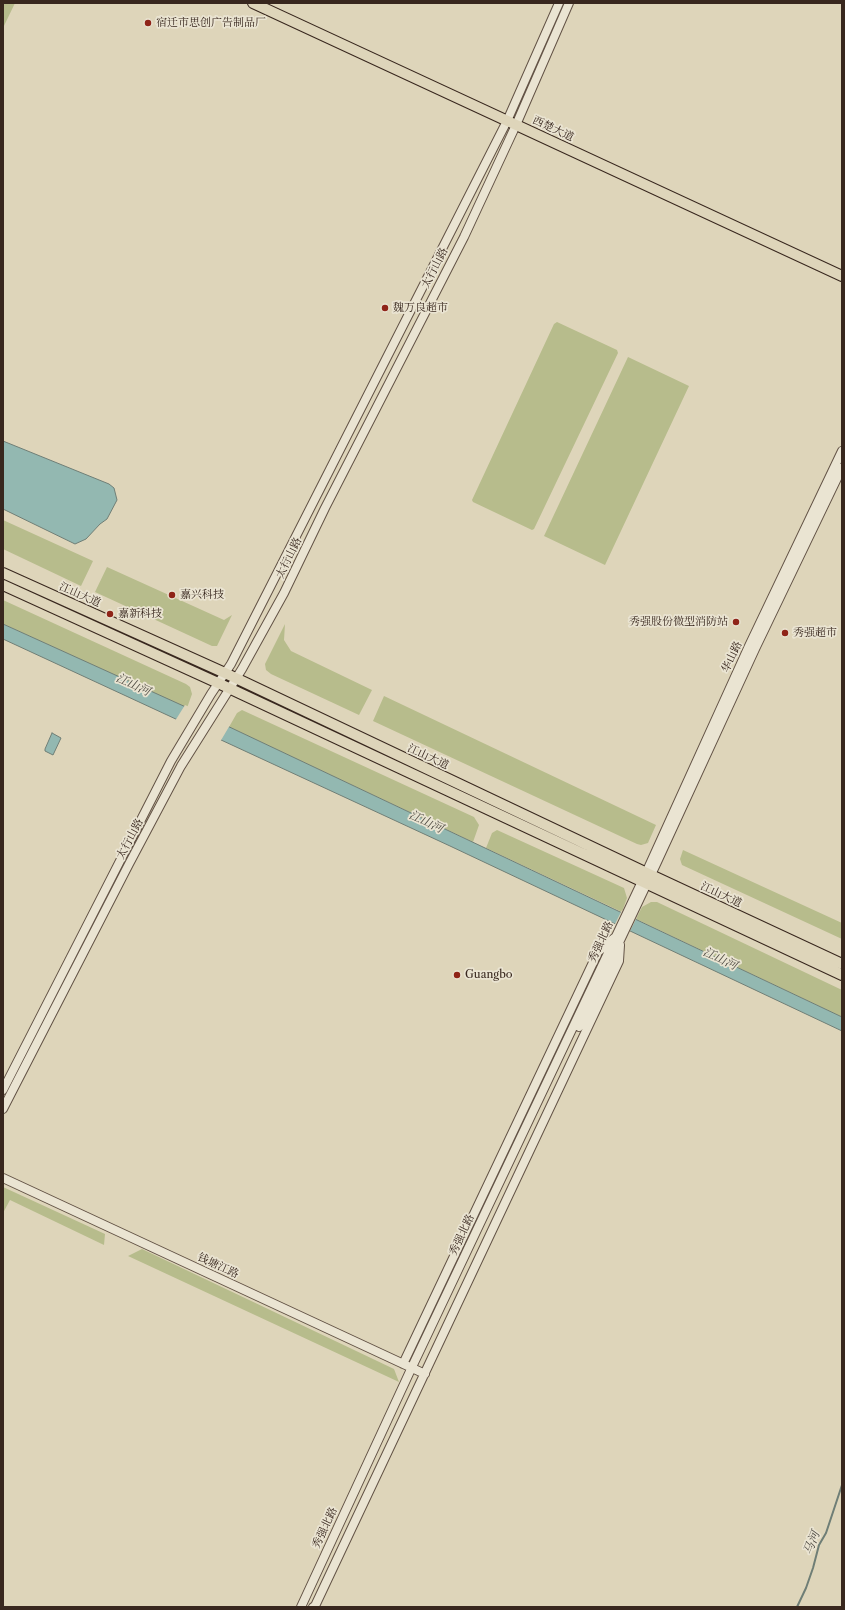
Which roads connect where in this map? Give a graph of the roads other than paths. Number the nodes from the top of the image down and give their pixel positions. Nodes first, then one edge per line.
1 (253, 3) edge
2 (559, 3) edge
3 (569, 3) edge
4 (512, 123) junction
5 (842, 276) edge
6 (842, 451) edge
7 (842, 468) edge
8 (3, 573) edge
9 (3, 584) edge
10 (224, 674) junction
11 (236, 679) junction
12 (218, 683) junction
13 (230, 688) junction
14 (646, 878) junction
15 (619, 936) junction
16 (842, 964) edge
17 (842, 975) edge
18 (3, 1090) edge
19 (3, 1109) edge
20 (3, 1178) edge
21 (404, 1364) junction
22 (414, 1369) junction
23 (425, 1374) junction
24 (301, 1607) edge
25 (306, 1607) edge
26 (313, 1607) edge

1 - 4 main road, 西楚大道
2 - 4 street, 太行山路
3 - 4 street, 太行山路
4 - 5 main road, 西楚大道
4 - 10 street, 太行山路
4 - 11 street, 太行山路
6 - 14 street, 华山路
7 - 14 street, 华山路
8 - 10 main road, 江山大道
9 - 12 main road, 江山大道
10 - 11 main road, 江山大道
10 - 12 street, 太行山路
11 - 13 street, 太行山路
11 - 14 main road, 江山大道
12 - 13 main road, 江山大道
12 - 18 street, 太行山路
13 - 14 main road, 江山大道
13 - 19 street, 太行山路
14 - 15 street, 秀强北路
14 - 16 main road, 江山大道
14 - 17 main road, 江山大道
15 - 21 street
15 - 22 street, 秀强北路
15 - 23 street
20 - 21 street, 钱塘江路
21 - 22 street, 钱塘江路
22 - 23 street, 钱塘江路
22 - 24 street, 秀强北路
22 - 25 street, 秀强北路
23 - 26 street

